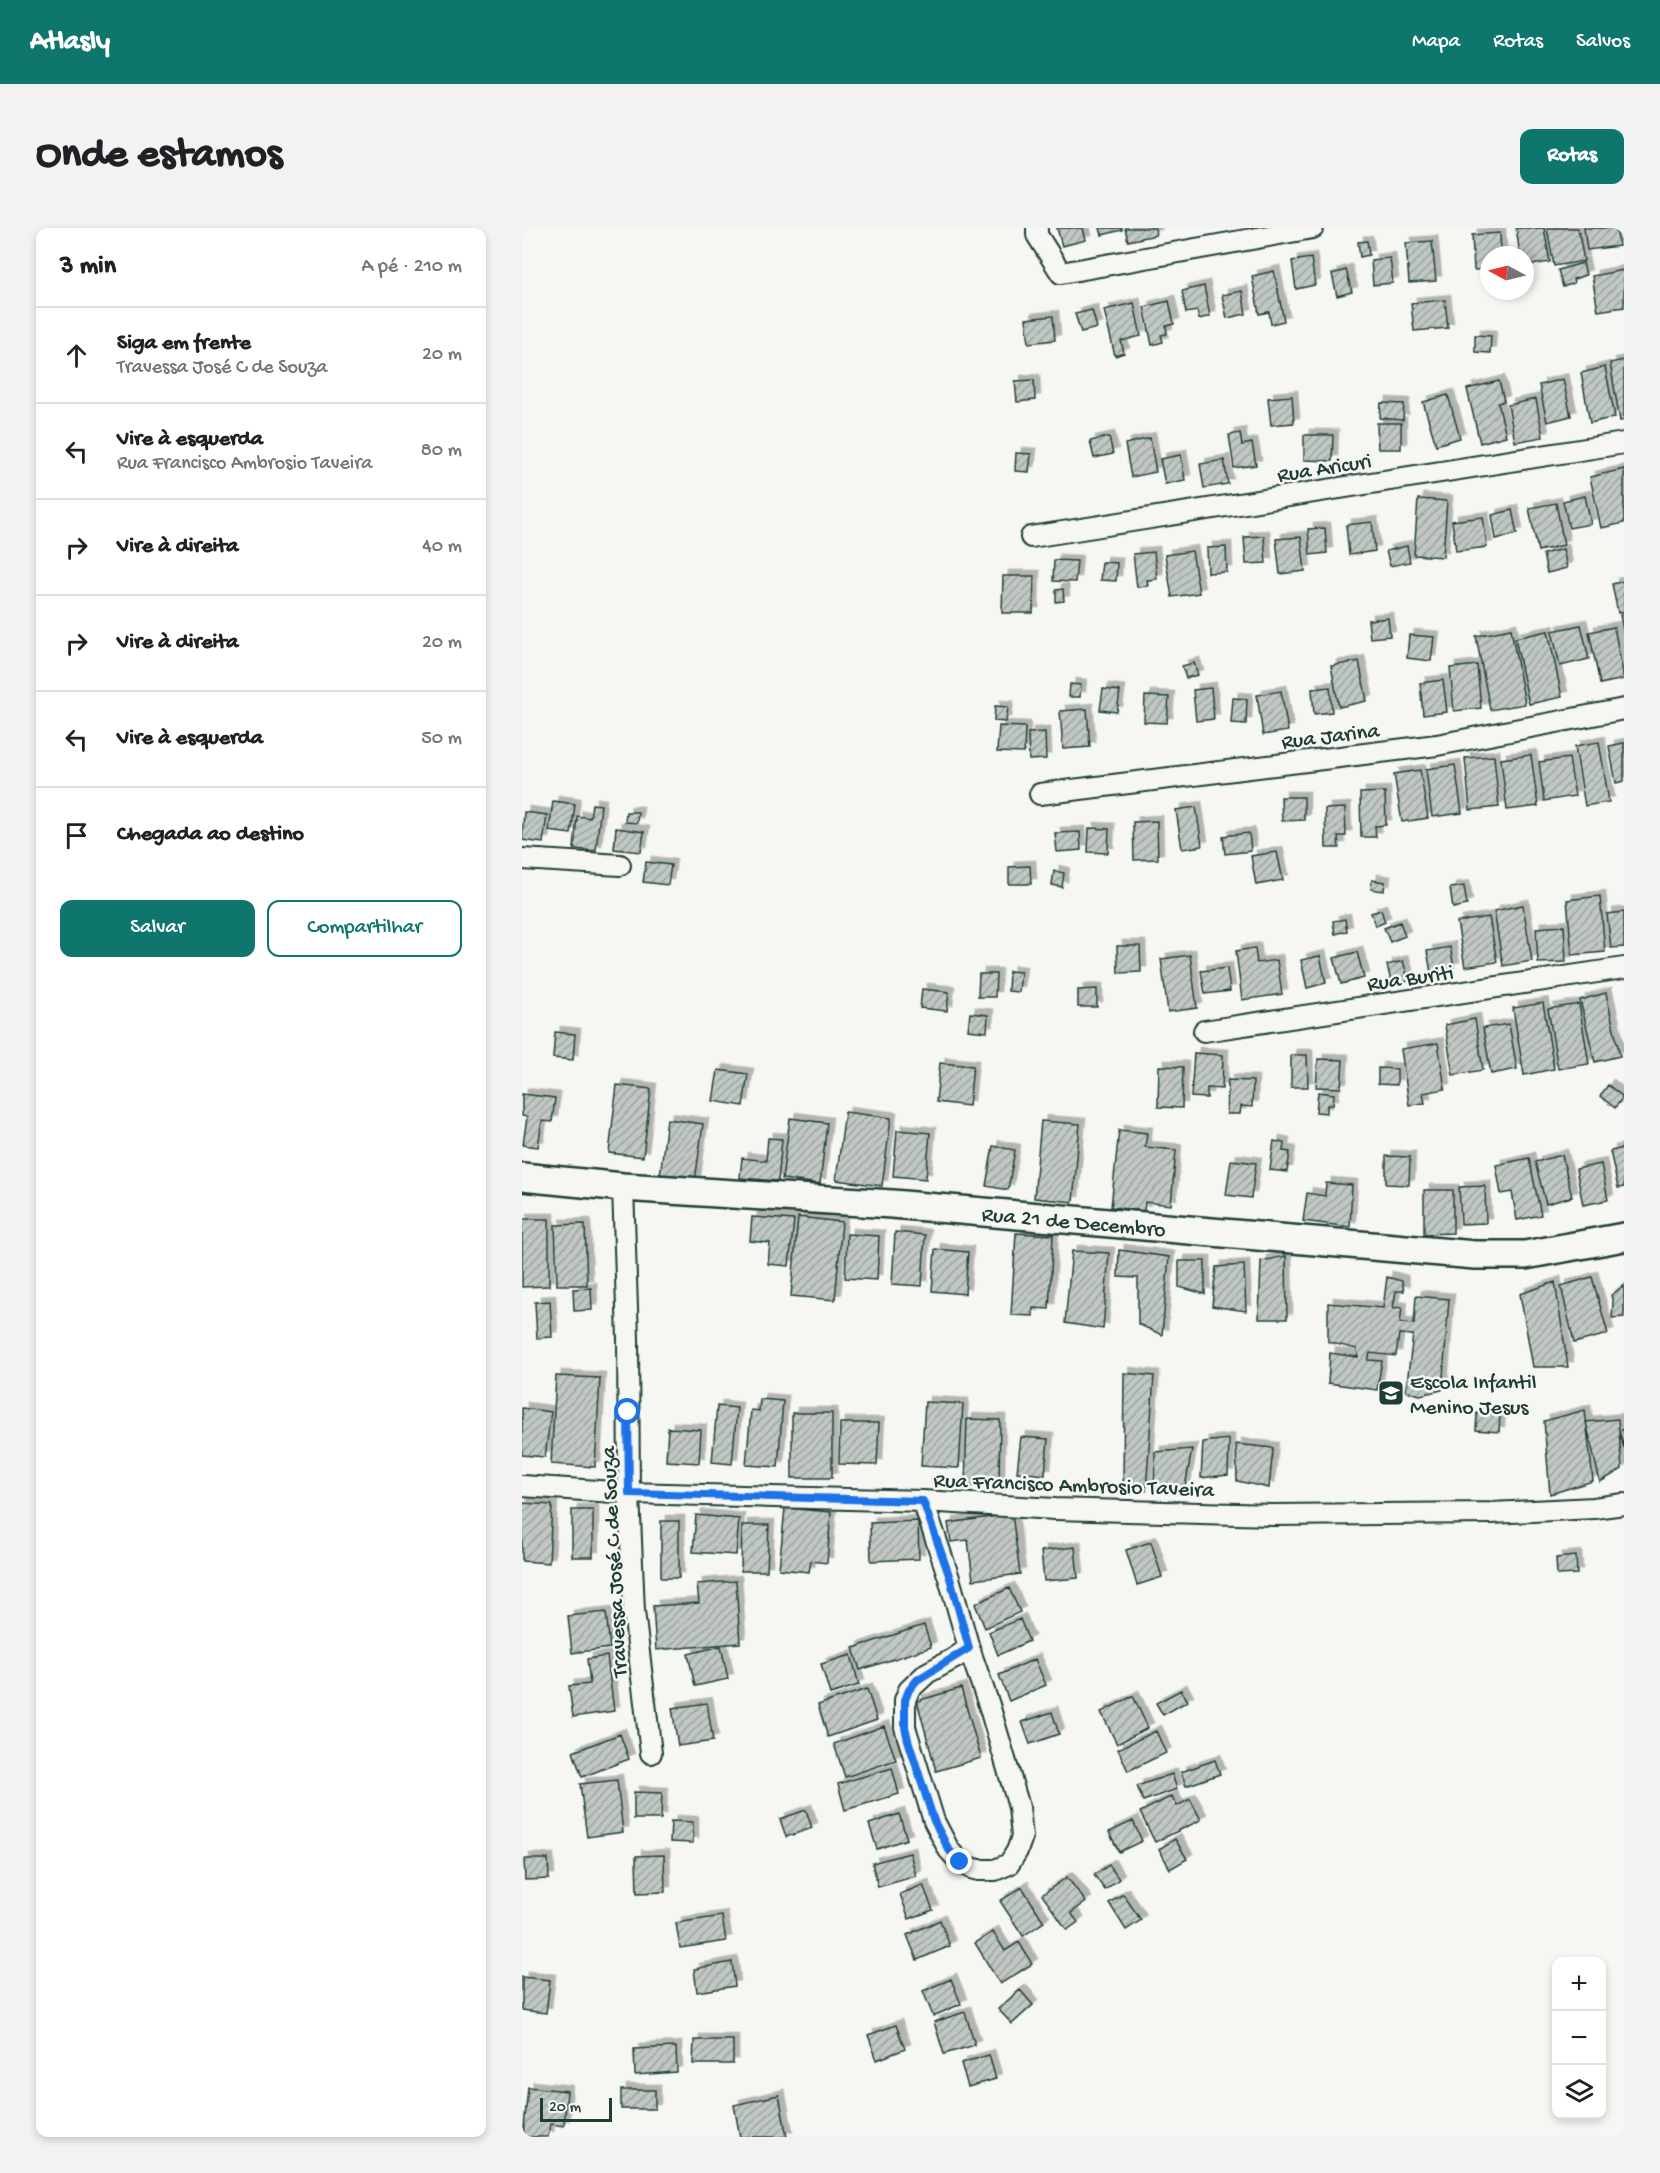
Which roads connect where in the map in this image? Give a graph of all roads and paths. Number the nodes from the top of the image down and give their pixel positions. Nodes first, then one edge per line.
1 (1037, 228) edge
2 (1313, 228) edge
3 (1624, 443) edge
4 (1031, 537) dead end
5 (1624, 709) edge
6 (1040, 794) dead end
7 (522, 858) edge
8 (620, 865) dead end
9 (1624, 968) edge
10 (1204, 1031) dead end
11 (522, 1177) edge
12 (622, 1187) junction
13 (1624, 1237) edge
14 (522, 1486) edge
15 (629, 1493) junction
16 (923, 1501) junction
17 (1624, 1504) edge
18 (969, 1648) junction
19 (651, 1753) dead end

1 - 2 street
3 - 4 street, Rua Aricuri
5 - 6 street, Rua Jarina
7 - 8 street
9 - 10 street, Rua Buriti
11 - 12 street, Rua 21 de Decembro
12 - 13 street, Rua 21 de Decembro
12 - 15 street, Travessa José C de Souza
14 - 15 street, Rua Francisco Ambrosio Taveira
15 - 16 street, Rua Francisco Ambrosio Taveira
15 - 19 street, Travessa José C de Souza
16 - 17 street, Rua Francisco Ambrosio Taveira
16 - 18 street
18 - 18 street

